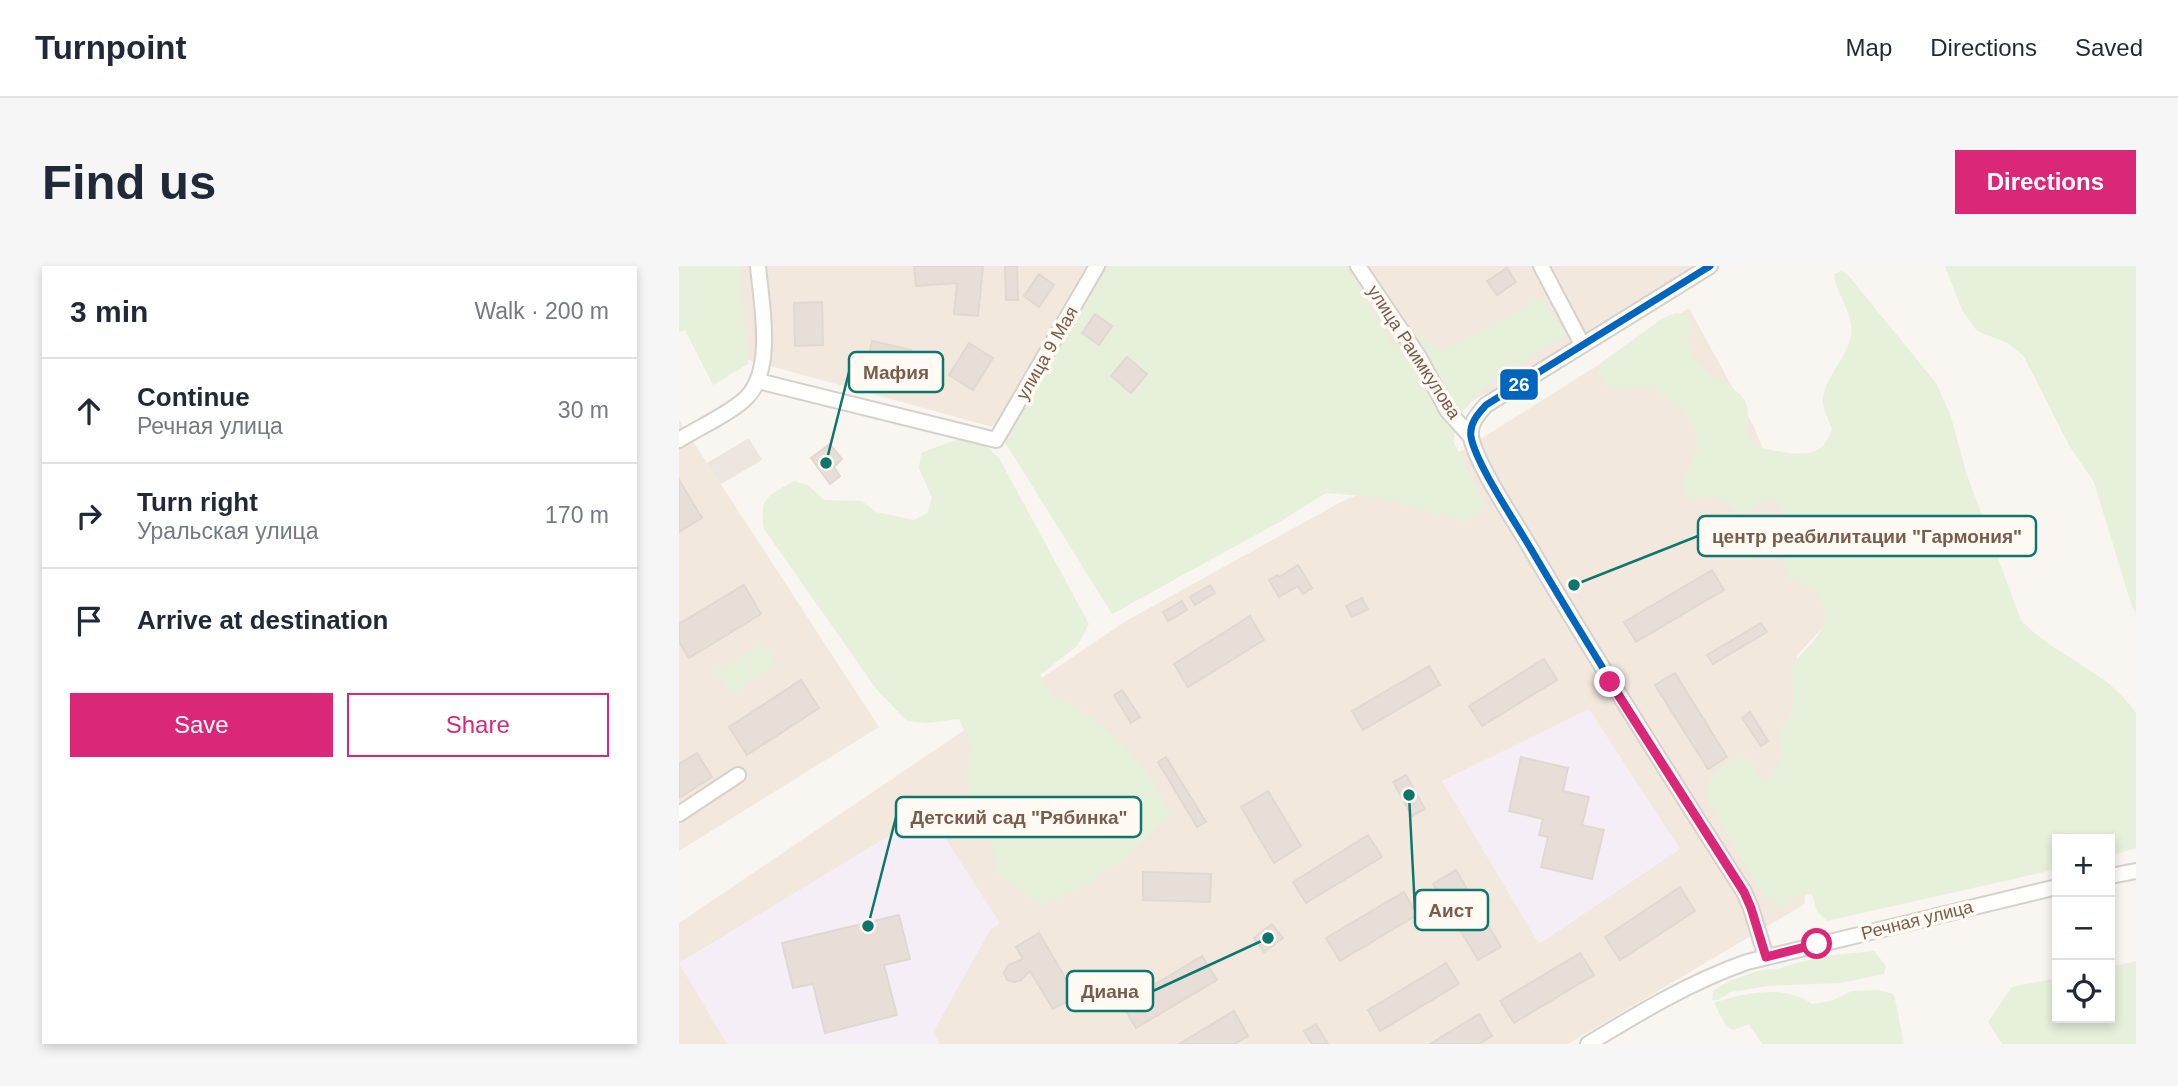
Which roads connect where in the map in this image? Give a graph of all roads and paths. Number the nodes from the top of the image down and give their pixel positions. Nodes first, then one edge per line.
1 (758, 266) edge
2 (1097, 266) edge
3 (1358, 266) edge
4 (1541, 266) edge
5 (1710, 266) edge
6 (1582, 344) junction
7 (758, 381) junction
8 (1471, 437) junction
9 (679, 440) edge
10 (738, 775) dead end
11 (679, 814) edge
12 (2136, 871) edge
13 (2115, 875) edge
14 (2052, 888) edge
15 (1766, 957) junction
16 (1588, 1044) edge

1 - 7 street
2 - 7 street, улица 9 Мая
3 - 8 street, улица Раимкулова
4 - 6 street
5 - 6 street
6 - 8 street
7 - 9 street
8 - 15 street, улица Раимкулова
10 - 11 street
12 - 13 street
14 - 15 street, Речная улица
15 - 16 street, Речная улица

